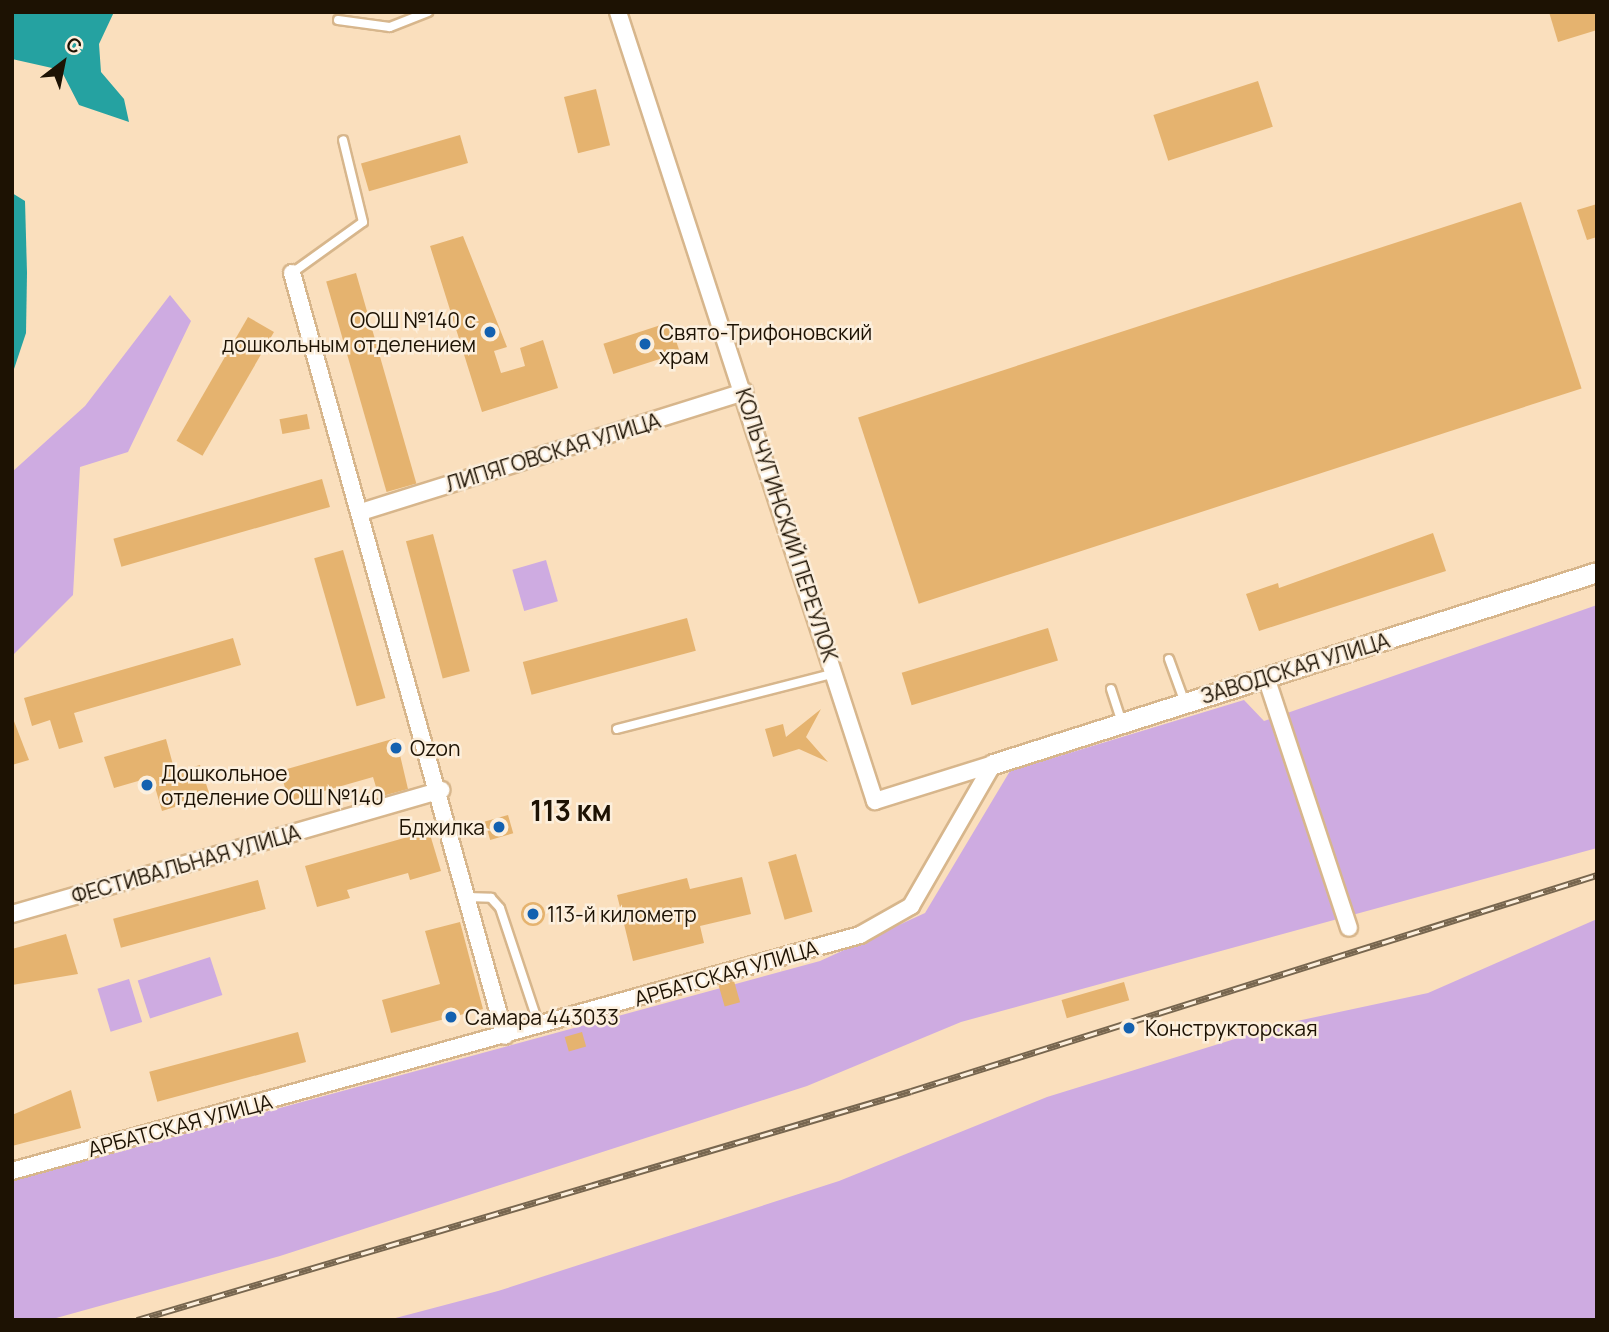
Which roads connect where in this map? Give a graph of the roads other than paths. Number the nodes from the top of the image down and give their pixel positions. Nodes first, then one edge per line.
1 (428, 12) edge
2 (618, 12) edge
3 (338, 20) dead end
4 (343, 140) dead end
5 (292, 273) joint
6 (745, 392) junction
7 (361, 512) junction
8 (1597, 572) edge
9 (1169, 659) dead end
10 (835, 673) junction
11 (1266, 677) junction
12 (1111, 689) dead end
13 (1185, 703) junction
14 (1122, 723) junction
15 (617, 729) dead end
16 (993, 764) junction
17 (441, 790) junction
18 (467, 897) junction
19 (12, 914) edge
20 (1349, 928) dead end
21 (540, 1027) junction
22 (505, 1036) junction
23 (12, 1171) edge

1 - 3 lane
2 - 6 street, КОЛЬЧУГИНСКИЙ ПЕРЕУЛОК
4 - 5 lane
5 - 7 street
6 - 7 street, ЛИПЯГОВСКАЯ УЛИЦА
6 - 10 street, КОЛЬЧУГИНСКИЙ ПЕРЕУЛОК
7 - 17 street
8 - 11 street, ЗАВОДСКАЯ УЛИЦА
9 - 13 lane
10 - 15 lane
10 - 16 street, КОЛЬЧУГИНСКИЙ ПЕРЕУЛОК
11 - 13 street, ЗАВОДСКАЯ УЛИЦА
11 - 20 street
12 - 14 lane
13 - 14 street, ЗАВОДСКАЯ УЛИЦА
14 - 16 street, ЗАВОДСКАЯ УЛИЦА
16 - 21 street, АРБАТСКАЯ УЛИЦА
17 - 18 street
17 - 19 street, ФЕСТИВАЛЬНАЯ УЛИЦА
18 - 21 lane
18 - 22 street
21 - 22 street, АРБАТСКАЯ УЛИЦА
22 - 23 street, АРБАТСКАЯ УЛИЦА

